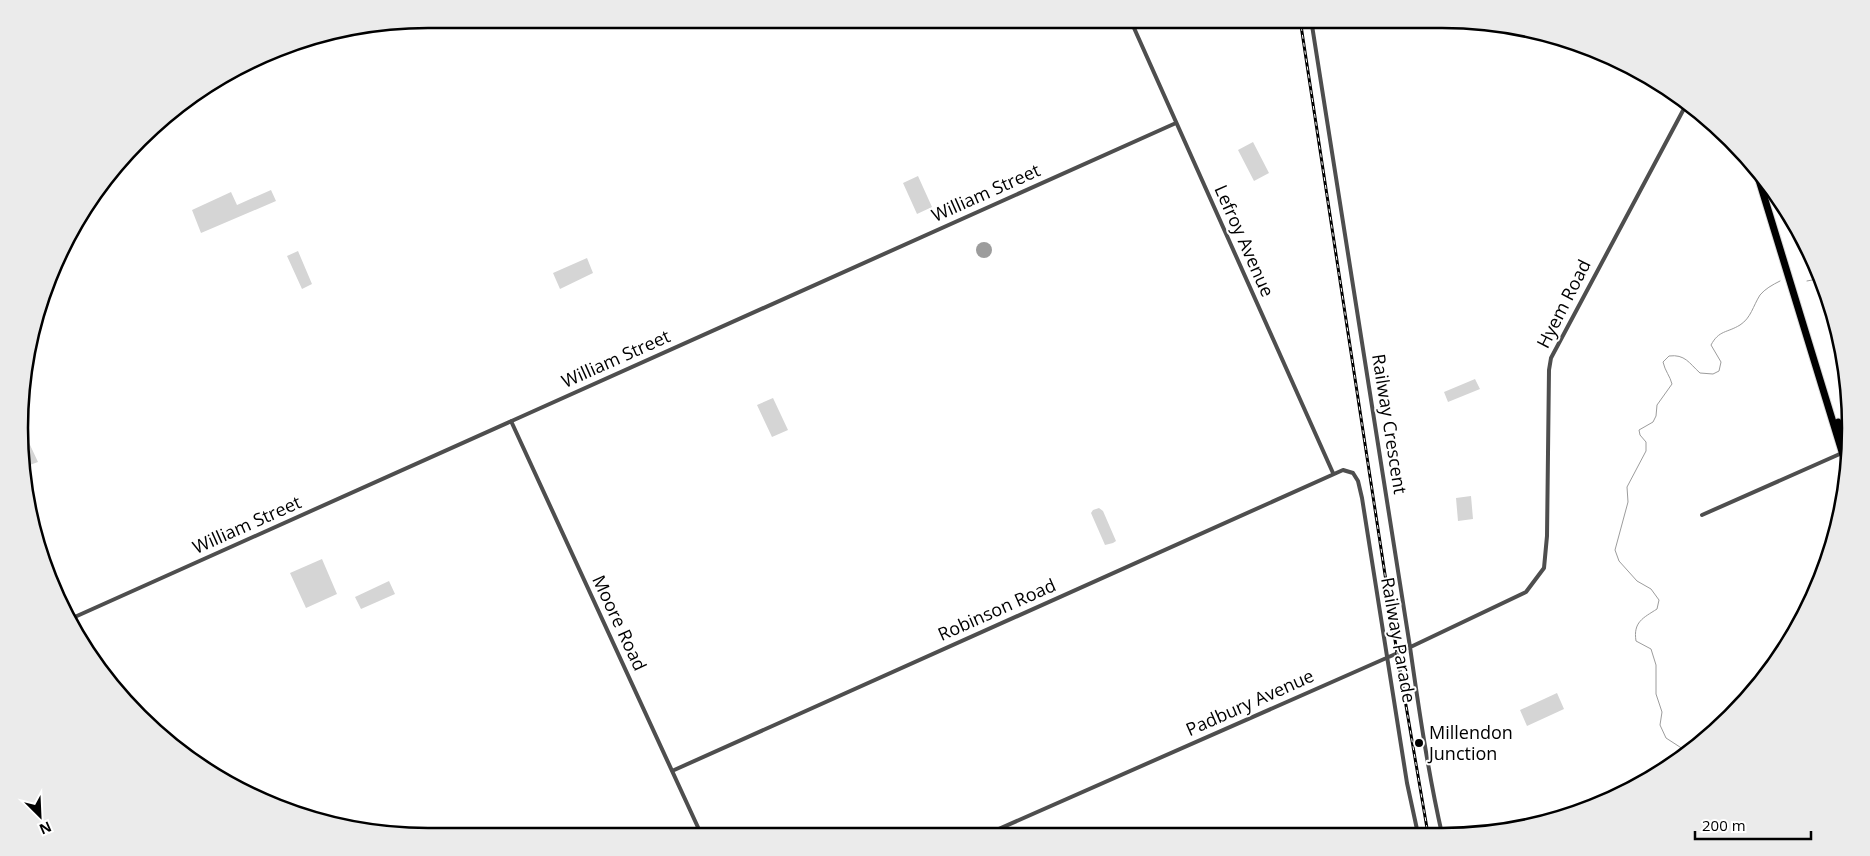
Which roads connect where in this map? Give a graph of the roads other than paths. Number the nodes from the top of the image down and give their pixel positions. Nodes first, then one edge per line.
1 (1134, 28) edge
2 (1312, 28) edge
3 (1684, 108) edge
4 (1176, 123) junction
5 (1761, 185) edge
6 (1767, 194) edge
7 (511, 421) junction
8 (1842, 436) edge
9 (1842, 437) edge
10 (1842, 454) edge
11 (1333, 473) junction
12 (1702, 516) dead end
13 (1526, 592) joint
14 (75, 617) edge
15 (1410, 647) junction
16 (1388, 657) junction
17 (672, 771) junction
18 (698, 828) edge
19 (1001, 828) edge
20 (1417, 828) edge
21 (1441, 828) edge

1 - 4 street, Lefroy Avenue
2 - 15 street, Railway Crescent
3 - 13 street, Hyem Road
4 - 7 street, William Street
4 - 11 street, Lefroy Avenue
5 - 9 highway
6 - 8 highway
7 - 14 street, William Street
7 - 17 street, Moore Road
10 - 12 street
11 - 16 street, Railway Parade
11 - 17 street, Robinson Road
13 - 15 street, Padbury Avenue
15 - 16 street, Padbury Avenue
15 - 21 street, Railway Crescent
16 - 19 street, Padbury Avenue
16 - 20 street, Railway Parade
17 - 18 street, Moore Road

